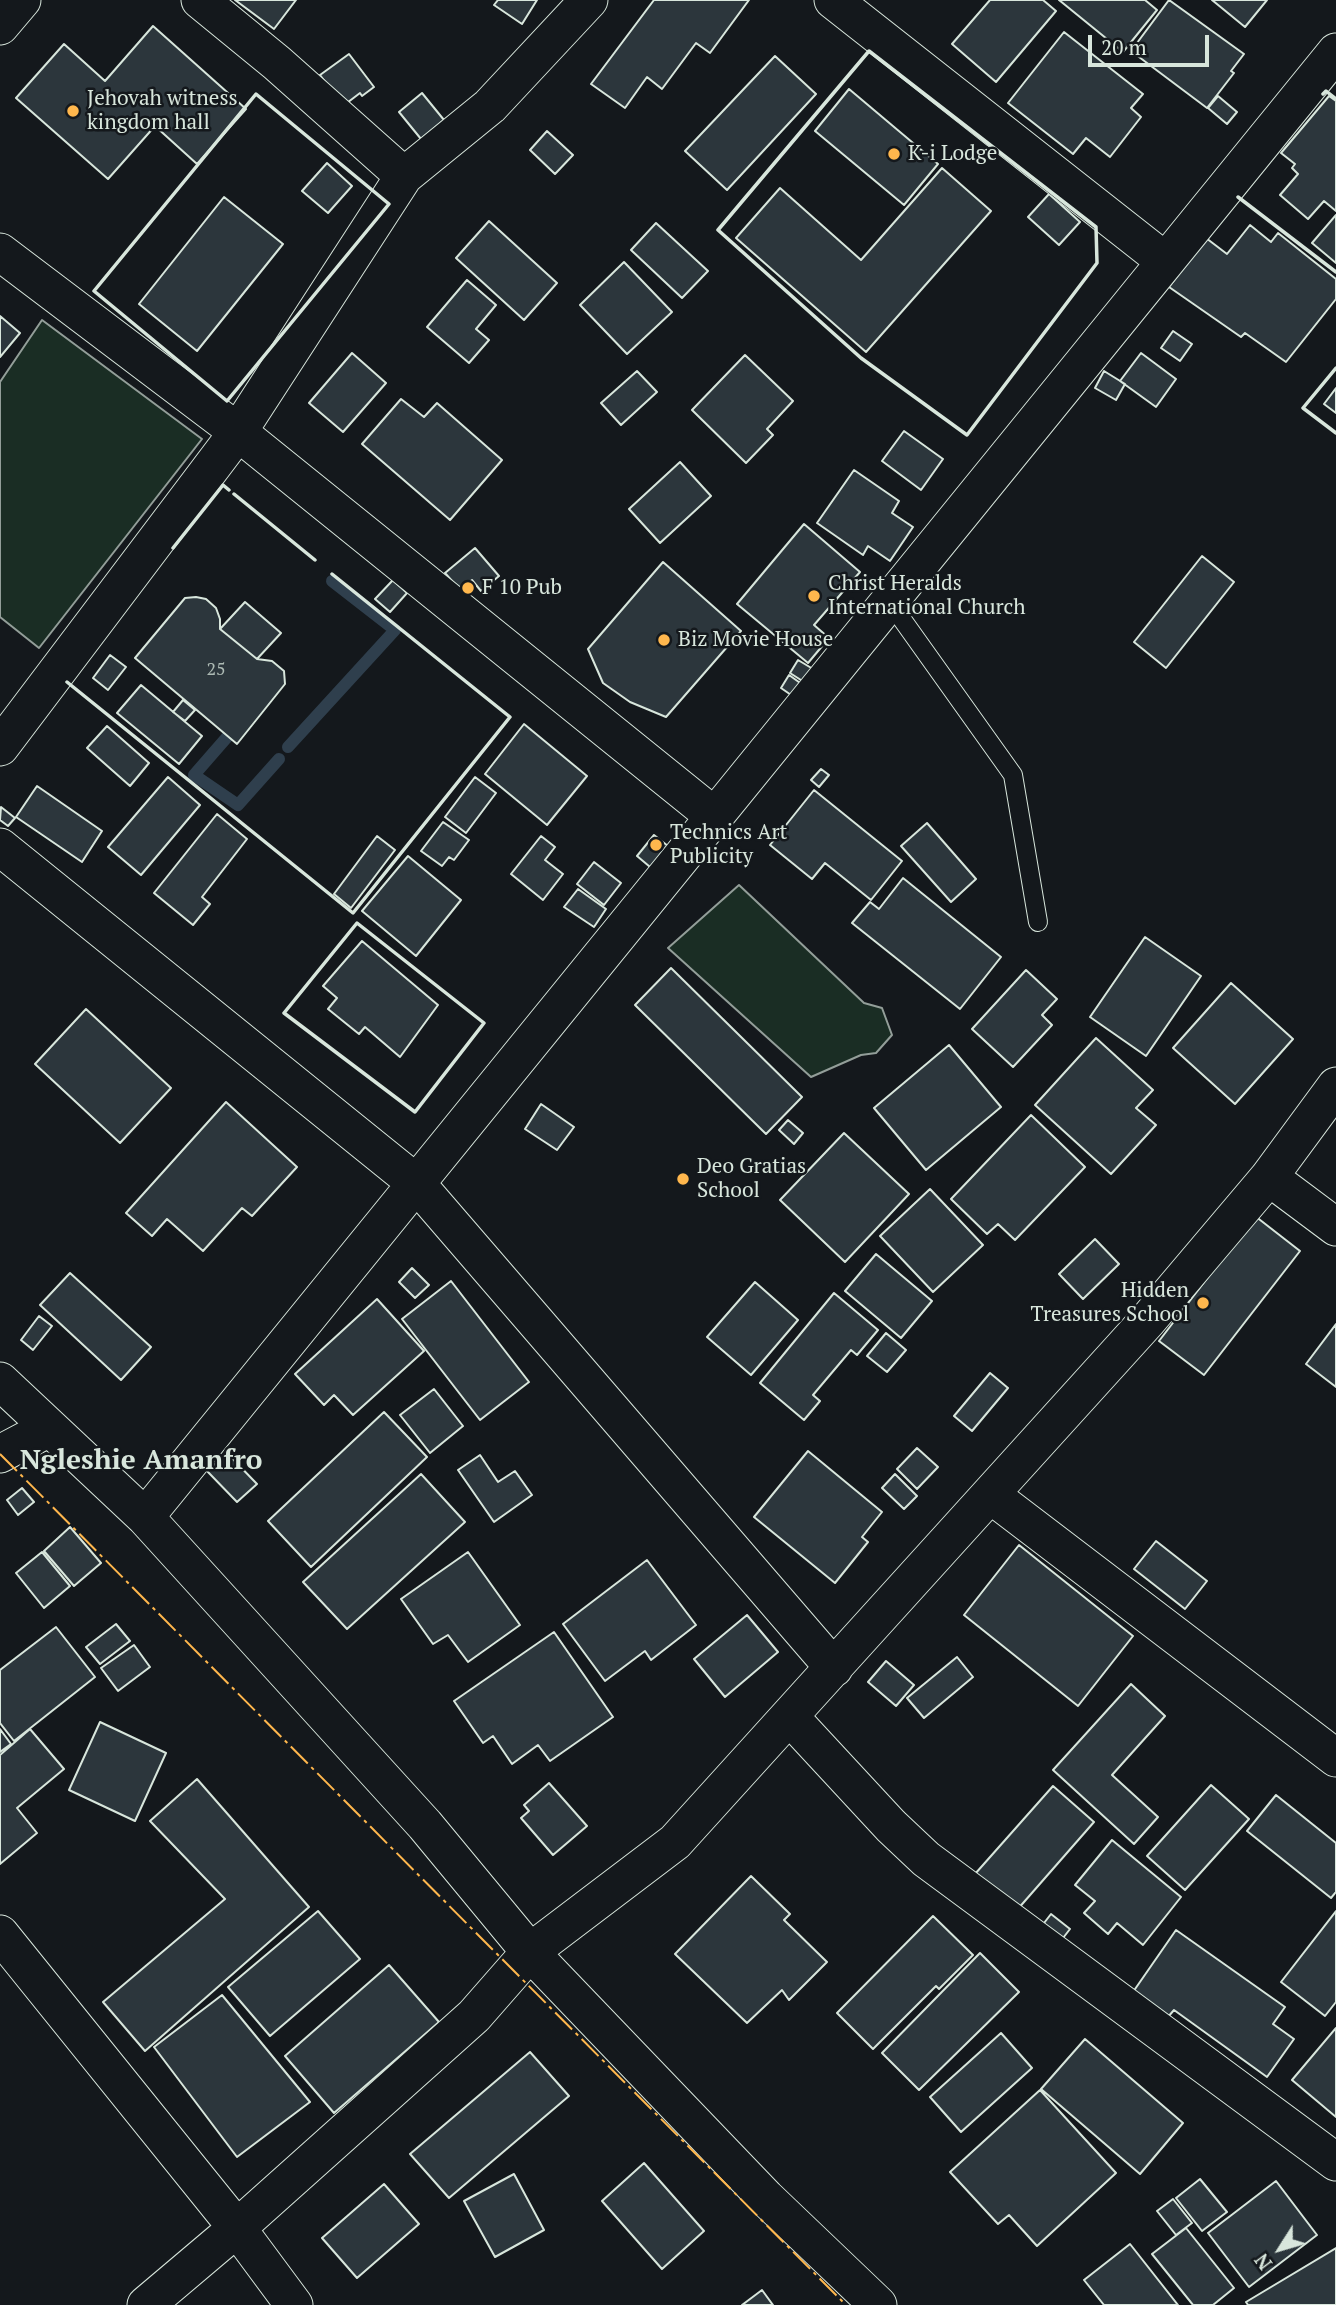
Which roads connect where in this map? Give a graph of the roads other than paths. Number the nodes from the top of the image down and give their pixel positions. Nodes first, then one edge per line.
1 (22, 0) edge
2 (200, 0) edge
3 (589, 0) edge
4 (833, 0) edge
5 (0, 26) edge
6 (1334, 57) edge
7 (404, 176) junction
8 (0, 252) edge
9 (1165, 261) junction
10 (238, 432) junction
11 (889, 601) junction
12 (0, 747) edge
13 (714, 816) junction
14 (0, 847) edge
15 (1038, 922) dead end
16 (1336, 1086) edge
17 (1269, 1177) junction
18 (416, 1183) junction
19 (1336, 1227) edge
20 (0, 1381) edge
21 (50, 1428) junction
22 (0, 1454) edge
23 (991, 1495) junction
24 (145, 1517) junction
25 (834, 1668) junction
26 (790, 1717) junction
27 (1336, 1758) edge
28 (0, 1934) edge
29 (530, 1952) junction
30 (1336, 2162) edge
31 (237, 2228) junction
32 (146, 2305) edge
33 (294, 2305) edge
34 (878, 2305) edge

1 - 5 street
2 - 7 street
3 - 7 street
4 - 9 street
6 - 9 street
7 - 10 street
8 - 10 street
9 - 11 street
10 - 12 street
10 - 13 street
11 - 13 street
11 - 15 lane
13 - 18 street
14 - 18 street
16 - 17 street
17 - 19 street
17 - 23 street
18 - 24 street
18 - 25 street
20 - 21 street
21 - 22 street
21 - 24 street
23 - 25 street
23 - 27 street
24 - 29 street
25 - 26 street
26 - 29 street
26 - 30 street
28 - 31 street
29 - 31 street
29 - 34 street
31 - 32 street
31 - 33 street

